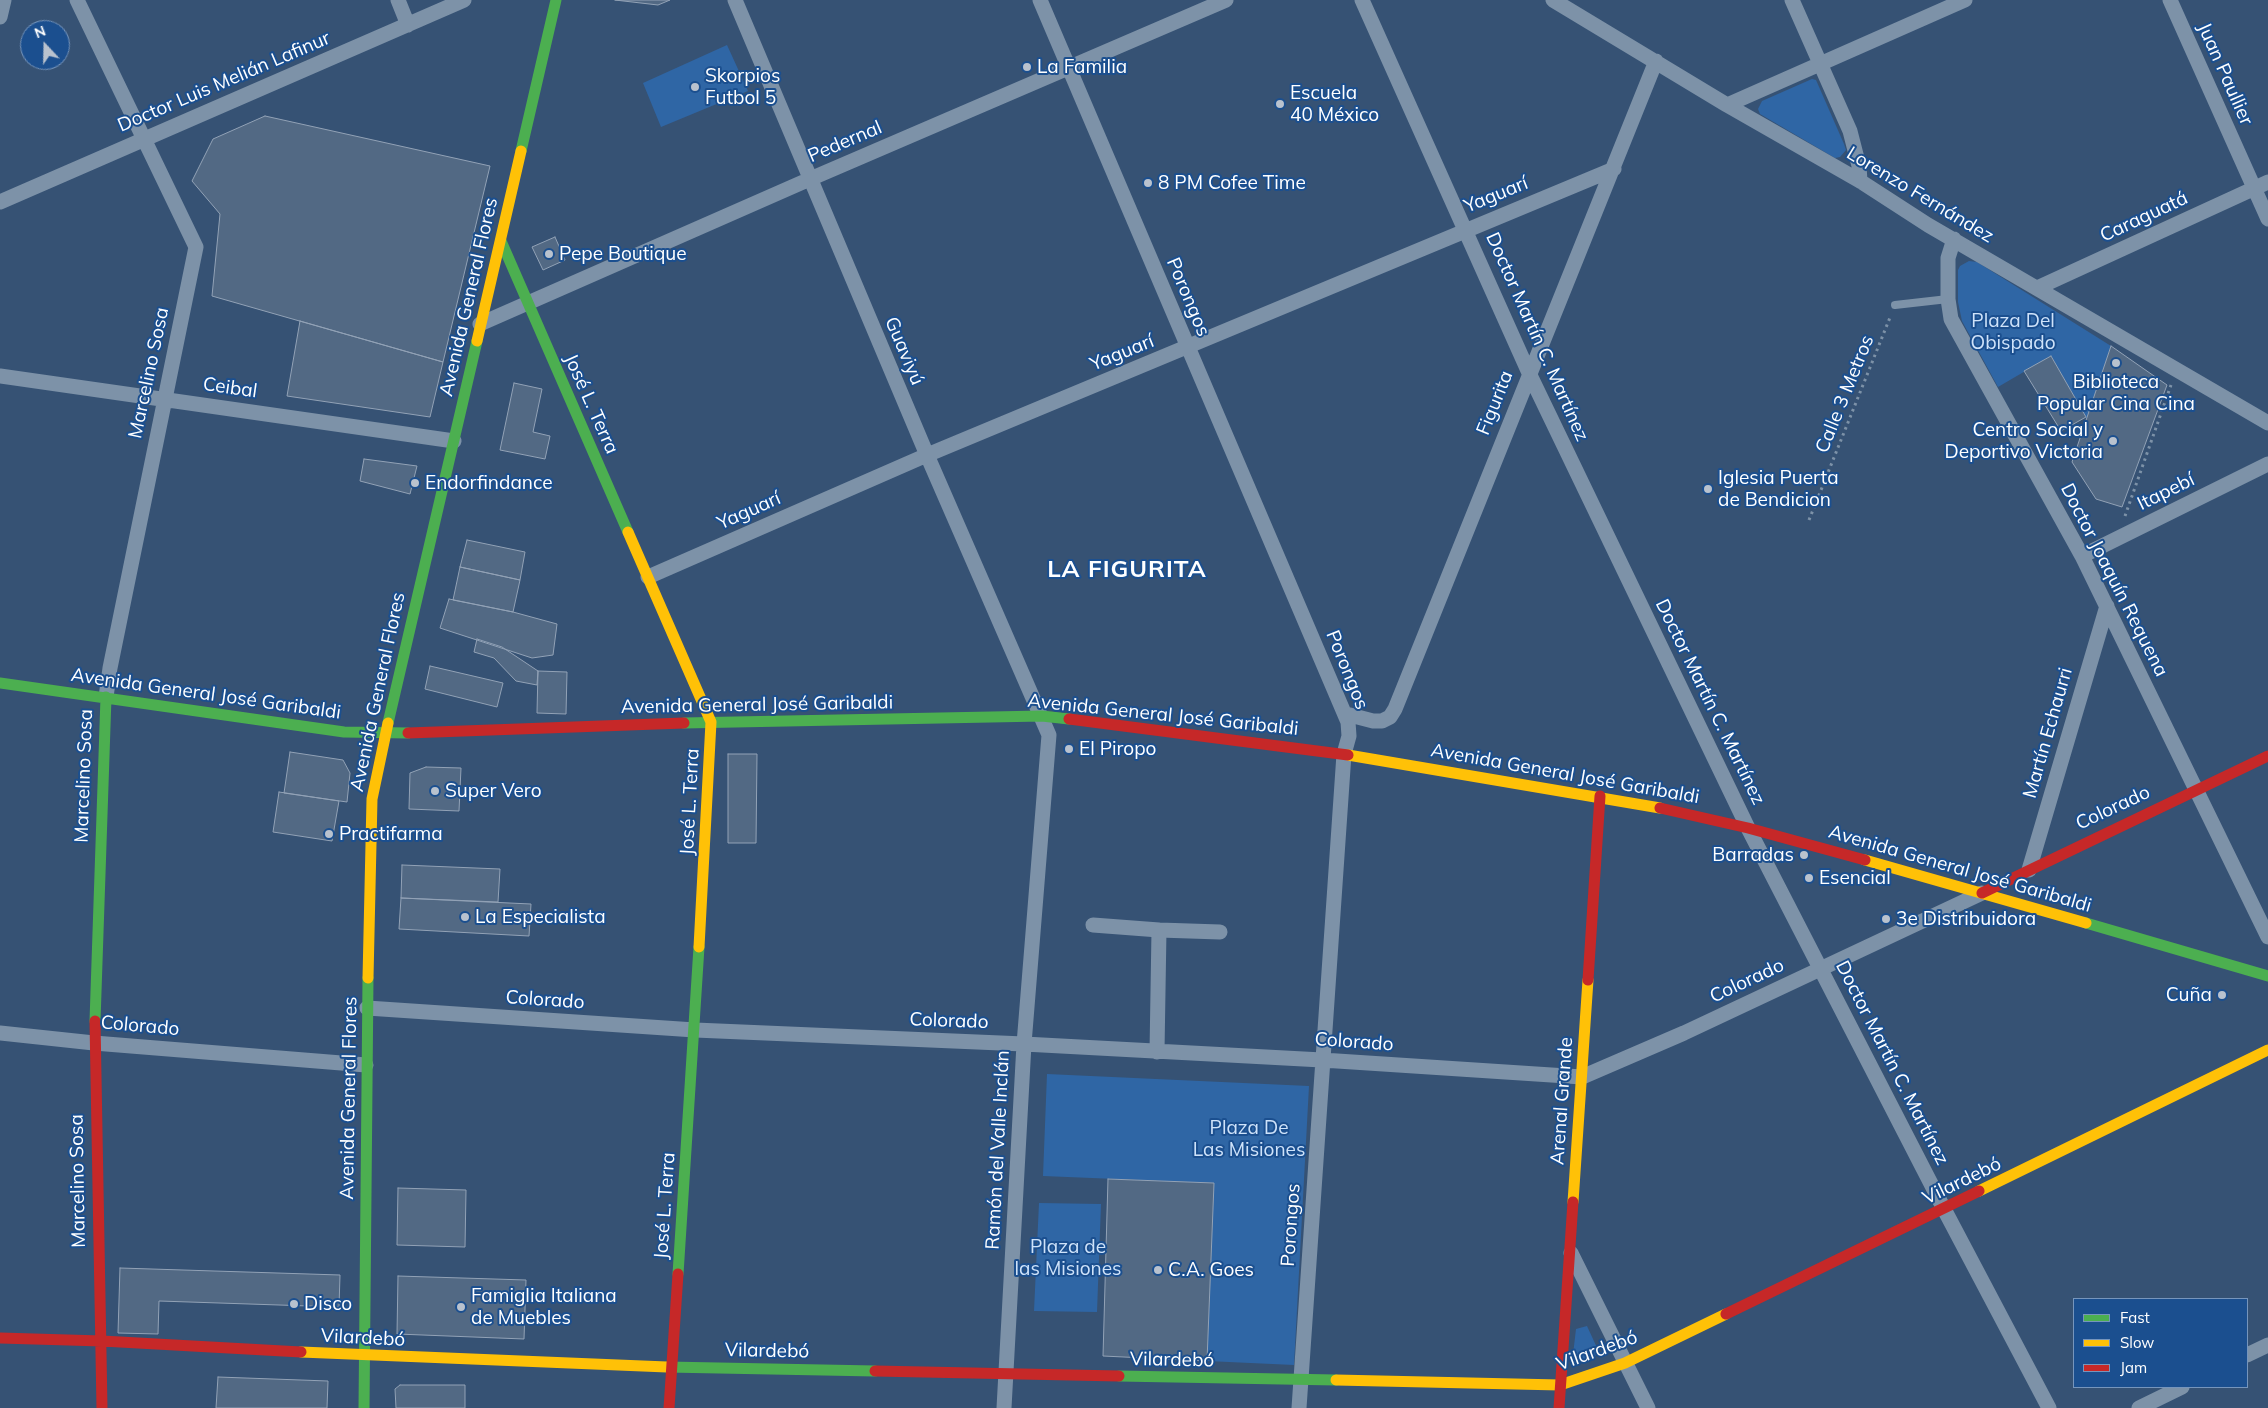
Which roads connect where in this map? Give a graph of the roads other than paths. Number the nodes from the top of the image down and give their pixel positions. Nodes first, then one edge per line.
1 (4, 0) edge
2 (78, 0) edge
3 (398, 0) edge
4 (464, 0) edge
5 (556, 0) edge
6 (735, 0) edge
7 (1040, 0) edge
8 (1226, 0) edge
9 (1362, 0) edge
10 (1553, 0) edge
11 (1792, 0) edge
12 (1965, 0) edge
13 (2170, 0) edge
14 (0, 17) edge
15 (408, 25) junction
16 (1656, 61) junction
17 (1820, 65) junction
18 (1069, 69) junction
19 (1727, 106) junction
20 (144, 138) junction
21 (1614, 169) junction
22 (810, 179) junction
23 (1860, 181) junction
24 (2268, 182) edge
25 (2254, 189) junction
26 (0, 202) edge
27 (2268, 219) edge
28 (1466, 229) junction
29 (1954, 239) junction
30 (500, 241) junction
31 (2037, 288) junction
32 (1948, 299) junction
33 (527, 303) junction
34 (1895, 305) road end
35 (480, 324) junction
36 (1188, 347) junction
37 (1529, 373) junction
38 (0, 376) edge
39 (164, 398) junction
40 (2268, 423) edge
41 (454, 441) junction
42 (927, 455) junction
43 (2268, 464) edge
44 (2082, 556) junction
45 (648, 577) junction
46 (2107, 606) junction
47 (0, 683) edge
48 (106, 697) junction
49 (1346, 714) junction
50 (1042, 716) junction
51 (711, 722) junction
52 (385, 734) junction
53 (1344, 754) junction
54 (2268, 756) edge
55 (2195, 791) junction
56 (1600, 796) junction
57 (1748, 828) junction
58 (2029, 870) junction
59 (1982, 893) junction
60 (1093, 925) dead end
61 (1159, 930) junction
62 (1220, 932) dead end
63 (2268, 937) edge
64 (1821, 969) junction
65 (2268, 976) edge
66 (367, 1008) junction
67 (695, 1030) junction
68 (0, 1033) edge
69 (94, 1043) junction
70 (1024, 1044) junction
71 (2268, 1050) edge
72 (1157, 1052) junction
73 (1322, 1060) junction
74 (366, 1066) junction
75 (1582, 1077) junction
76 (1944, 1209) junction
77 (1570, 1251) junction
78 (0, 1338) edge
79 (102, 1341) junction
80 (2268, 1345) edge
81 (2248, 1355) edge
82 (364, 1356) junction
83 (1625, 1363) junction
84 (671, 1367) junction
85 (1007, 1375) junction
86 (1301, 1379) junction
87 (1560, 1385) junction
88 (2180, 1388) edge
89 (102, 1408) edge
90 (364, 1408) edge
91 (669, 1408) edge
92 (1004, 1408) edge
93 (1299, 1408) edge
94 (1559, 1408) edge
95 (1648, 1408) edge
96 (2049, 1408) edge
97 (2139, 1408) edge

1 - 14 street
2 - 20 street, Marcelino Sosa
3 - 15 street
4 - 15 street, Doctor Luis Melián Lafinur
5 - 30 street, Avenida General Flores
6 - 22 street, Guaviyú
7 - 18 street, Porongos
8 - 18 street, Pedernal
9 - 28 street, Doctor Martín C. Martínez
10 - 16 street, Lorenzo Fernández
11 - 17 street
12 - 17 street
13 - 25 street, Juan Paullier
15 - 20 street, Doctor Luis Melián Lafinur
16 - 19 street, Lorenzo Fernández
16 - 21 street, Figurita
17 - 19 street
17 - 23 street
18 - 22 street, Pedernal
18 - 36 street, Porongos
19 - 23 street, Lorenzo Fernández
20 - 26 street, Doctor Luis Melián Lafinur
20 - 39 street, Marcelino Sosa
21 - 28 street, Yaguarí
21 - 37 street, Figurita
22 - 33 street, Pedernal
22 - 42 street, Guaviyú
23 - 29 street, Lorenzo Fernández
24 - 25 street, Caraguatá
25 - 27 street, Juan Paullier
25 - 31 street, Caraguatá
28 - 36 street, Yaguarí
28 - 37 street, Doctor Martín C. Martínez
29 - 31 street, Lorenzo Fernández
29 - 32 street, Doctor Joaquín Requena
30 - 33 street, José L. Terra
30 - 35 street, Avenida General Flores
31 - 40 street, Lorenzo Fernández
32 - 34 lane
32 - 44 street, Doctor Joaquín Requena
33 - 35 street, Pedernal
33 - 45 street, José L. Terra
35 - 41 street, Avenida General Flores
36 - 42 street, Yaguarí
36 - 49 street, Porongos
37 - 49 street, Figurita
37 - 57 street, Doctor Martín C. Martínez
38 - 39 street, Ceibal
39 - 41 street, Ceibal
39 - 48 street, Marcelino Sosa
41 - 52 street, Avenida General Flores
42 - 45 street, Yaguarí
42 - 50 street, Guaviyú
43 - 44 street, Itapebí
44 - 46 street, Doctor Joaquín Requena
45 - 51 street, José L. Terra
46 - 55 street, Doctor Joaquín Requena
46 - 58 street, Martín Echaurri
47 - 48 street, Avenida General José Garibaldi
48 - 52 street, Avenida General José Garibaldi
48 - 69 street, Marcelino Sosa
49 - 53 street, Porongos
50 - 51 street, Avenida General José Garibaldi
50 - 53 street, Avenida General José Garibaldi
50 - 70 street, Ramón del Valle Inclán
51 - 52 street, Avenida General José Garibaldi
51 - 67 street, José L. Terra
52 - 66 street, Avenida General Flores
53 - 56 street, Avenida General José Garibaldi
53 - 73 street, Porongos
54 - 55 street, Colorado
55 - 58 street, Colorado
55 - 63 street, Doctor Joaquín Requena
56 - 57 street, Avenida General José Garibaldi
56 - 75 street, Arenal Grande
57 - 59 street, Avenida General José Garibaldi
57 - 64 street, Doctor Martín C. Martínez
58 - 59 street, Colorado
59 - 64 street, Colorado
59 - 65 street, Avenida General José Garibaldi
60 - 61 street
61 - 62 street
61 - 72 street
64 - 75 street, Colorado
64 - 76 street, Doctor Martín C. Martínez
66 - 67 street, Colorado
66 - 74 street, Avenida General Flores
67 - 70 street, Colorado
67 - 84 street, José L. Terra
68 - 69 street, Colorado
69 - 74 street, Colorado
69 - 79 street, Marcelino Sosa
70 - 72 street, Colorado
70 - 85 street, Ramón del Valle Inclán
71 - 76 street, Vilardebó
72 - 73 street, Colorado
73 - 75 street, Colorado
73 - 86 street, Porongos
74 - 82 street, Avenida General Flores
75 - 77 street, Arenal Grande
76 - 83 street, Vilardebó
76 - 96 street, Doctor Martín C. Martínez
77 - 83 street
77 - 87 street, Arenal Grande
78 - 79 street, Vilardebó
79 - 82 street, Vilardebó
79 - 89 street, Marcelino Sosa
80 - 81 street
82 - 84 street, Vilardebó
82 - 90 street, Avenida General Flores
83 - 87 street, Vilardebó
83 - 95 street
84 - 85 street, Vilardebó
84 - 91 street, José L. Terra
85 - 86 street, Vilardebó
85 - 92 street, Ramón del Valle Inclán
86 - 87 street, Vilardebó
86 - 93 street, Porongos
87 - 94 street, Arenal Grande
88 - 97 street

